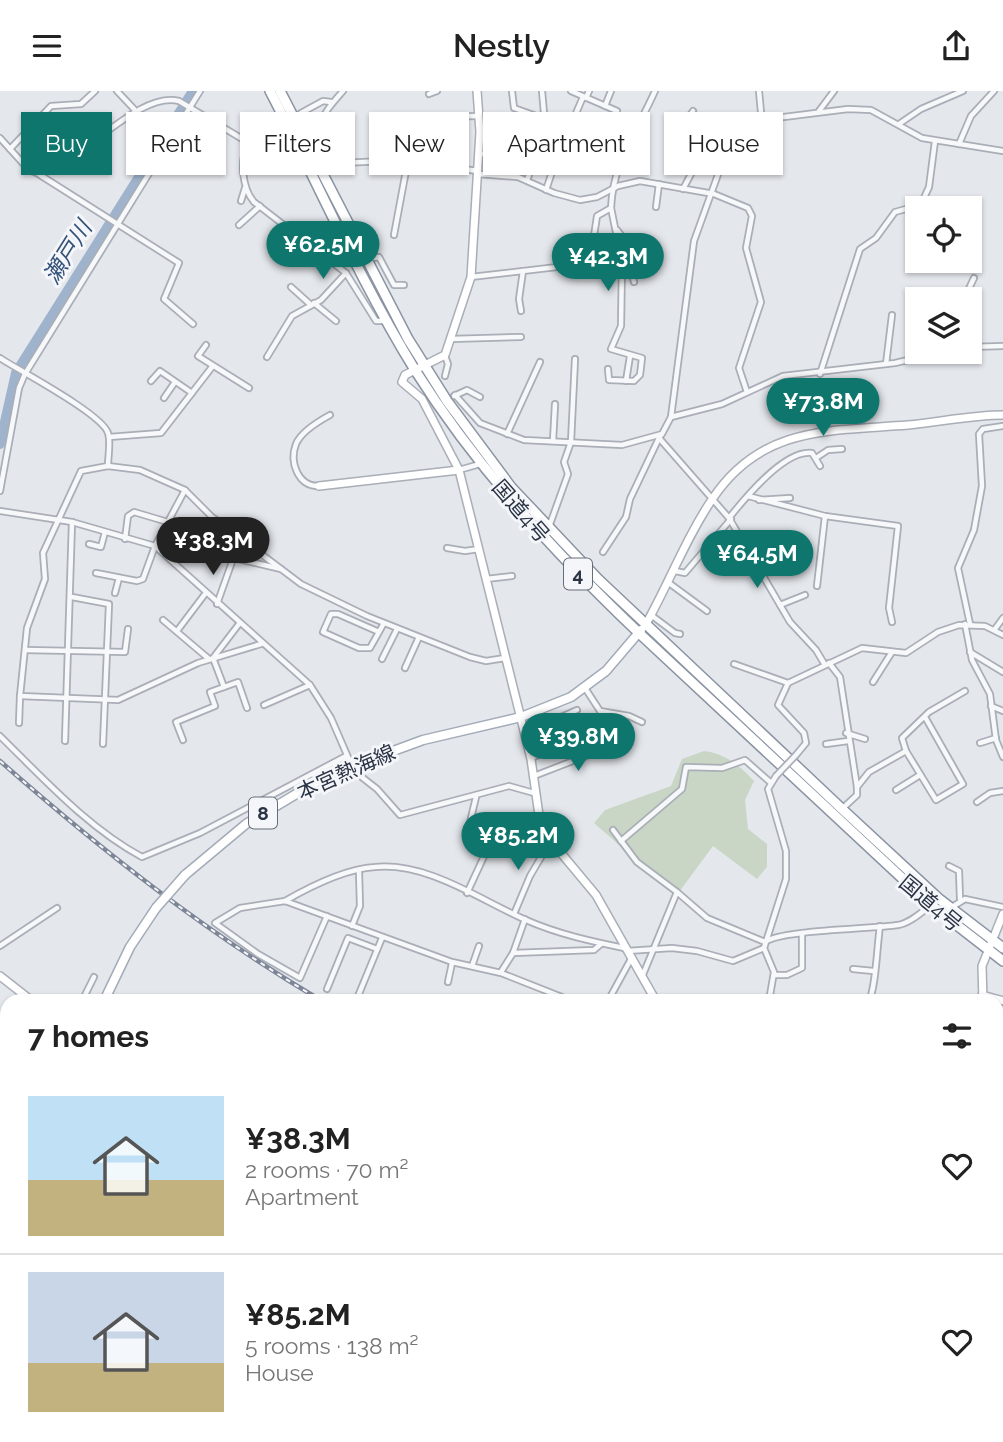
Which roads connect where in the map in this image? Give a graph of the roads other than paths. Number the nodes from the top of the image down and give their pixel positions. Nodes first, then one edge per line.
1 (95, 91) edge
2 (117, 91) edge
3 (200, 91) edge
4 (270, 91) edge
5 (280, 91) edge
6 (343, 91) edge
7 (437, 91) edge
8 (477, 91) edge
9 (512, 91) edge
10 (542, 91) edge
11 (570, 91) edge
12 (589, 91) edge
13 (611, 91) edge
14 (655, 91) edge
15 (834, 91) edge
16 (963, 91) edge
17 (994, 91) edge
18 (761, 92) edge
19 (429, 94) dead end
20 (585, 97) junction
21 (331, 102) junction
22 (188, 106) junction
23 (605, 106) junction
24 (134, 109) junction
25 (617, 111) dead end
26 (284, 112) edge
27 (291, 112) edge
28 (303, 112) edge
29 (326, 112) edge
30 (578, 112) edge
31 (644, 112) edge
32 (762, 112) edge
33 (818, 112) junction
34 (469, 116) edge
35 (479, 116) junction
36 (783, 119) edge
37 (899, 124) junction
38 (112, 128) edge
39 (0, 138) edge
40 (240, 138) edge
41 (935, 141) junction
42 (959, 144) junction
43 (10, 149) junction
44 (1003, 151) edge
45 (478, 154) junction
46 (483, 154) edge
47 (21, 161) edge
48 (469, 171) edge
49 (477, 172) junction
50 (41, 175) edge
51 (245, 175) edge
52 (322, 175) edge
53 (323, 175) edge
54 (405, 175) edge
55 (529, 175) edge
56 (551, 175) dead end
57 (615, 175) edge
58 (691, 175) edge
59 (717, 175) edge
60 (527, 180) junction
61 (659, 184) junction
62 (246, 187) junction
63 (612, 188) junction
64 (683, 189) junction
65 (546, 191) junction
66 (710, 195) junction
67 (241, 201) dead end
68 (260, 206) junction
69 (656, 207) dead end
70 (611, 208) junction
71 (116, 224) junction
72 (239, 225) dead end
73 (616, 230) junction
74 (394, 236) dead end
75 (366, 259) junction
76 (523, 271) junction
77 (346, 273) junction
78 (471, 277) junction
79 (974, 278) dead end
80 (634, 282) dead end
81 (404, 285) dead end
82 (291, 287) dead end
83 (970, 287) edge
84 (312, 304) junction
85 (522, 311) dead end
86 (892, 315) dead end
87 (336, 321) dead end
88 (388, 321) junction
89 (193, 324) dead end
90 (521, 337) dead end
91 (451, 339) junction
92 (206, 345) dead end
93 (1003, 346) edge
94 (982, 347) edge
95 (445, 355) junction
96 (629, 356) junction
97 (267, 357) dead end
98 (0, 358) edge
99 (575, 359) dead end
100 (905, 360) edge
101 (540, 362) dead end
102 (886, 364) junction
103 (212, 367) junction
104 (420, 368) junction
105 (608, 369) dead end
106 (24, 373) junction
107 (820, 374) junction
108 (445, 376) dead end
109 (151, 381) dead end
110 (626, 381) junction
111 (175, 382) junction
112 (249, 388) dead end
113 (747, 392) junction
114 (192, 393) junction
115 (480, 397) dead end
116 (164, 398) dead end
117 (451, 398) junction
118 (555, 404) dead end
119 (330, 415) dead end
120 (1003, 415) edge
121 (671, 417) junction
122 (1003, 426) edge
123 (506, 434) junction
124 (661, 436) junction
125 (109, 437) junction
126 (553, 441) junction
127 (570, 442) junction
128 (842, 449) dead end
129 (816, 457) junction
130 (481, 463) junction
131 (108, 466) junction
132 (820, 466) dead end
133 (459, 470) junction
134 (319, 487) joint
135 (185, 490) junction
136 (0, 491) edge
137 (748, 496) junction
138 (713, 498) junction
139 (790, 498) dead end
140 (759, 501) junction
141 (0, 511) edge
142 (825, 516) junction
143 (730, 518) junction
144 (215, 519) junction
145 (57, 520) junction
146 (169, 521) junction
147 (72, 522) junction
148 (548, 529) junction
149 (105, 532) junction
150 (125, 538) junction
151 (89, 544) dead end
152 (155, 546) junction
153 (447, 548) dead end
154 (479, 549) junction
155 (206, 551) junction
156 (603, 552) dead end
157 (233, 559) junction
158 (281, 569) junction
159 (675, 571) junction
160 (96, 573) dead end
161 (512, 576) dead end
162 (118, 578) junction
163 (486, 579) junction
164 (669, 583) junction
165 (817, 586) dead end
166 (115, 593) dead end
167 (205, 594) junction
168 (805, 595) dead end
169 (72, 597) junction
170 (217, 604) junction
171 (780, 605) junction
172 (707, 611) dead end
173 (651, 615) junction
174 (1003, 618) edge
175 (163, 619) dead end
176 (892, 622) dead end
177 (384, 623) junction
178 (239, 624) junction
179 (646, 624) junction
180 (968, 624) junction
181 (128, 629) dead end
182 (397, 629) junction
183 (995, 629) junction
184 (177, 631) junction
185 (379, 632) junction
186 (639, 633) junction
187 (681, 633) dead end
188 (1003, 635) edge
189 (419, 637) junction
190 (261, 645) junction
191 (25, 650) junction
192 (69, 650) junction
193 (105, 651) junction
194 (892, 652) junction
195 (969, 652) junction
196 (211, 658) junction
197 (505, 658) junction
198 (382, 659) dead end
199 (734, 664) dead end
200 (827, 664) junction
201 (404, 668) dead end
202 (1003, 672) edge
203 (873, 682) dead end
204 (788, 683) junction
205 (310, 685) junction
206 (225, 687) junction
207 (585, 688) junction
208 (965, 691) dead end
209 (20, 696) junction
210 (67, 699) junction
211 (104, 699) junction
212 (264, 705) dead end
213 (991, 706) junction
214 (247, 708) dead end
215 (577, 711) dead end
216 (1003, 711) edge
217 (520, 717) junction
218 (925, 717) junction
219 (642, 722) dead end
220 (19, 723) dead end
221 (524, 733) junction
222 (846, 733) junction
223 (0, 736) edge
224 (581, 738) dead end
225 (996, 739) junction
226 (183, 740) dead end
227 (848, 740) junction
228 (865, 740) dead end
229 (65, 741) dead end
230 (980, 743) dead end
231 (103, 744) dead end
232 (826, 744) dead end
233 (614, 745) dead end
234 (906, 751) junction
235 (346, 756) junction
236 (1003, 757) edge
237 (531, 759) junction
238 (350, 765) junction
239 (920, 775) junction
240 (533, 776) junction
241 (770, 782) junction
242 (857, 787) junction
243 (895, 790) dead end
244 (1003, 791) edge
245 (534, 793) junction
246 (476, 797) junction
247 (977, 802) dead end
248 (839, 813) junction
249 (499, 824) dead end
250 (613, 830) dead end
251 (466, 839) dead end
252 (621, 841) junction
253 (550, 842) junction
254 (949, 866) dead end
255 (359, 872) junction
256 (467, 893) junction
257 (677, 893) junction
258 (960, 899) junction
259 (285, 901) junction
260 (931, 905) junction
261 (1003, 907) edge
262 (57, 908) dead end
263 (950, 908) junction
264 (514, 914) junction
265 (1003, 914) edge
266 (327, 916) junction
267 (525, 919) junction
268 (352, 926) junction
269 (880, 926) junction
270 (802, 933) junction
271 (382, 938) junction
272 (601, 943) junction
273 (765, 945) junction
274 (0, 946) edge
275 (480, 946) dead end
276 (991, 947) junction
277 (654, 948) junction
278 (1003, 948) edge
279 (625, 949) junction
280 (377, 950) junction
281 (513, 953) junction
282 (631, 959) junction
283 (1003, 961) edge
284 (452, 962) junction
285 (472, 967) junction
286 (853, 969) dead end
287 (873, 971) junction
288 (501, 972) junction
289 (774, 975) junction
290 (0, 976) edge
291 (94, 977) dead end
292 (642, 978) junction
293 (448, 982) dead end
294 (327, 989) dead end
295 (23, 994) edge
296 (86, 994) edge
297 (107, 994) edge
298 (359, 994) edge
299 (555, 994) edge
300 (612, 994) edge
301 (652, 994) edge
302 (770, 994) edge
303 (872, 994) edge
304 (983, 994) edge

1 - 43 street
2 - 24 street
3 - 22 street
4 - 26 highway, 国道4号 / 4
5 - 27 highway, 国道4号 / 4
6 - 21 street
7 - 19 street
8 - 35 street
9 - 10 street
11 - 20 street
12 - 20 street
13 - 23 street
14 - 31 street
15 - 33 street
16 - 37 street
17 - 42 street
18 - 32 street
20 - 23 street
20 - 30 street
21 - 28 street
21 - 29 street
22 - 24 street
22 - 40 street
22 - 71 street
23 - 25 street
24 - 38 street
33 - 36 street
33 - 37 street
34 - 35 street
35 - 45 street
37 - 41 street
39 - 43 street
41 - 42 street
41 - 107 street
42 - 44 street
43 - 47 street
45 - 46 street
45 - 49 street
48 - 49 street
49 - 60 street
49 - 78 street
50 - 71 street
51 - 62 street
52 - 88 highway, 国道4号 / 4
53 - 75 highway, 国道4号 / 4
54 - 74 street
55 - 60 street
56 - 65 street
57 - 63 street
58 - 64 street
59 - 66 street
60 - 65 street
61 - 63 street
61 - 64 street
61 - 69 street
62 - 67 street
62 - 68 street
63 - 65 street
63 - 70 street
64 - 66 street
66 - 113 street
66 - 121 street
68 - 72 street
68 - 77 street
70 - 73 street
70 - 76 street
71 - 89 street
71 - 106 street
73 - 80 street
73 - 96 street
75 - 81 street
75 - 104 highway, 国道4号 / 4
76 - 78 street
76 - 85 street
77 - 84 street
77 - 88 street
78 - 91 street
79 - 83 street
82 - 84 street
84 - 87 street
84 - 97 street
86 - 102 street
88 - 104 highway, 国道4号 / 4
90 - 91 street
91 - 95 street
92 - 103 street
93 - 94 street
95 - 104 street
95 - 108 street
96 - 110 street
96 - 110 street
98 - 106 street
99 - 127 street
100 - 102 street
101 - 123 street
102 - 107 street
103 - 112 street
103 - 114 street
104 - 117 highway, 国道4号 / 4
104 - 130 highway, 国道4号 / 4
104 - 133 street
105 - 110 street
106 - 125 street
106 - 136 street
107 - 113 street
109 - 111 street
111 - 114 street
111 - 116 street
113 - 121 street
114 - 125 street
115 - 117 street
117 - 123 street
117 - 148 highway, 国道4号 / 4
118 - 126 street
119 - 134 street
120 - 138 street
121 - 124 street
122 - 180 street
123 - 126 street
124 - 127 street
124 - 138 street
124 - 156 street
125 - 131 street
126 - 127 street
127 - 148 street
128 - 129 street
129 - 132 street
129 - 137 street
130 - 133 street
130 - 186 highway, 国道4号 / 4
131 - 135 street
131 - 145 street
133 - 134 street
133 - 154 street
135 - 144 street
135 - 146 street
137 - 140 street
137 - 143 street
138 - 143 street
138 - 159 street
139 - 140 street
140 - 142 street
141 - 145 street
142 - 165 street
142 - 176 street
143 - 159 street
143 - 171 street
144 - 155 street
144 - 158 street
145 - 147 street
145 - 191 street
146 - 150 street
146 - 152 street
146 - 155 street
147 - 149 street
147 - 169 street
148 - 179 highway, 国道4号 / 4
149 - 150 street
149 - 151 street
150 - 152 street
152 - 162 street
152 - 167 street
153 - 154 street
154 - 163 street
155 - 157 street
157 - 158 street
157 - 170 street
158 - 177 street
159 - 164 street
160 - 162 street
161 - 163 street
162 - 166 street
163 - 197 street
164 - 172 street
164 - 173 street
167 - 170 street
167 - 184 street
168 - 171 street
169 - 192 street
169 - 193 street
170 - 178 street
171 - 200 street
173 - 179 street
173 - 187 street
174 - 183 street
175 - 184 street
177 - 182 street
177 - 185 street
178 - 190 street
178 - 196 street
179 - 186 main road, 本宮熱海線 / 8
179 - 248 highway, 国道4号 / 4
180 - 183 street
180 - 194 street
180 - 195 street
181 - 193 street
182 - 189 street
182 - 198 street
183 - 188 street
184 - 196 street
185 - 185 street
186 - 207 main road, 本宮熱海線 / 8
186 - 248 highway, 国道4号 / 4
189 - 197 street
189 - 201 street
190 - 196 street
190 - 205 street
191 - 192 street
191 - 209 street
192 - 193 street
192 - 210 street
193 - 211 street
194 - 200 street
194 - 203 street
195 - 202 street
195 - 213 street
196 - 206 street
196 - 211 street
197 - 217 street
199 - 204 street
200 - 204 street
200 - 222 street
204 - 241 street, bridge
205 - 212 street
205 - 235 street
206 - 214 street
206 - 226 street
207 - 217 main road, 本宮熱海線 / 8
207 - 219 street
208 - 218 street
209 - 210 street
209 - 220 street
210 - 211 street
210 - 229 street
211 - 231 street
213 - 216 street
213 - 225 street
215 - 221 street
217 - 221 street
217 - 238 main road, 本宮熱海線 / 8
218 - 234 street
218 - 239 street
221 - 237 street
222 - 227 street
222 - 228 street
223 - 235 street
224 - 237 street
225 - 230 street
225 - 236 street
227 - 232 street
227 - 242 street
233 - 240 street
234 - 239 street
234 - 242 street
235 - 238 street
237 - 240 street
238 - 246 street
238 - 297 main road, 本宮熱海線 / 8, bridge
239 - 243 street
240 - 245 street
241 - 252 street
241 - 273 street
242 - 248 street
244 - 247 street
245 - 246 street
245 - 253 street
246 - 251 street
248 - 260 highway, 国道4号 / 4
248 - 263 highway, 国道4号 / 4
249 - 256 street
250 - 252 street
252 - 257 street
253 - 264 street
253 - 279 street
254 - 258 street
255 - 256 street
255 - 259 street
255 - 268 street
256 - 264 street
257 - 273 street
257 - 277 street
258 - 261 street
258 - 263 street
259 - 266 street
259 - 266 street
260 - 269 street
260 - 276 highway, 国道4号 / 4
262 - 274 street
263 - 276 highway, 国道4号 / 4
264 - 267 street
265 - 276 street
266 - 268 street
267 - 272 street
267 - 281 street
268 - 271 street
269 - 270 street
269 - 287 street
270 - 273 street
270 - 289 street
271 - 280 street
271 - 284 street
272 - 279 street
272 - 281 street
273 - 277 street
273 - 289 street
275 - 285 street
276 - 278 highway, 国道4号 / 4
276 - 283 highway, 国道4号 / 4
276 - 304 street
277 - 279 street
277 - 292 street
279 - 282 street
280 - 294 street
280 - 298 street
281 - 288 street
282 - 292 street
282 - 300 street
284 - 285 street
284 - 293 street
285 - 288 street
286 - 287 street
287 - 303 street
288 - 299 street
289 - 302 street
290 - 295 street
291 - 296 street
292 - 301 street

